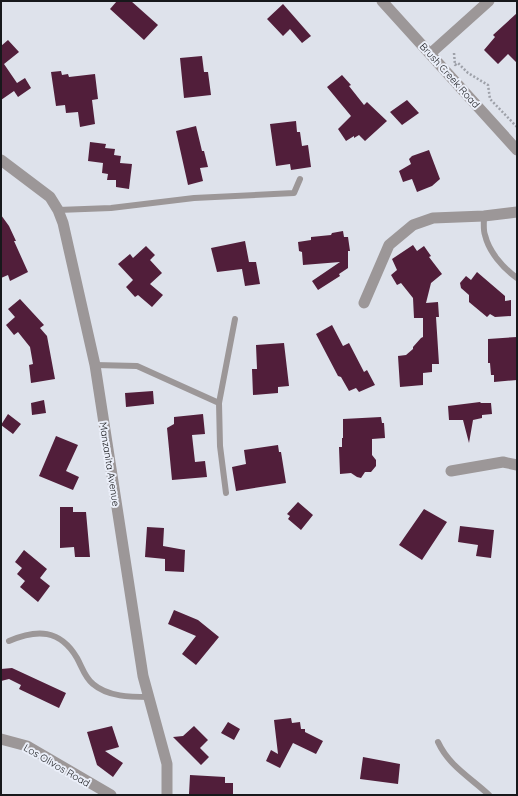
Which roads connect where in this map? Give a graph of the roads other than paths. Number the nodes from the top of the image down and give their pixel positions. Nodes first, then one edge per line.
1 (382, 1) edge
2 (488, 1) edge
3 (431, 53) junction
4 (517, 150) edge
5 (1, 160) edge
6 (300, 179) dead end
7 (58, 210) junction
8 (517, 212) edge
9 (484, 216) junction
10 (517, 278) edge
11 (364, 303) dead end
12 (235, 319) dead end
13 (95, 366) junction
14 (219, 403) junction
15 (517, 465) edge
16 (451, 471) dead end
17 (226, 492) dead end
18 (9, 642) dead end
19 (149, 697) junction
20 (1, 739) edge
21 (438, 742) dead end
22 (111, 795) edge
23 (167, 795) edge
24 (489, 795) edge

1 - 3 street, Brush Creek Road
2 - 3 street
3 - 4 street, Brush Creek Road
5 - 7 street, Manzanita Avenue
6 - 7 lane
7 - 13 street, Manzanita Avenue
8 - 9 street
9 - 10 lane
9 - 11 street
12 - 14 lane
13 - 14 lane
13 - 19 street, Manzanita Avenue
14 - 17 lane
15 - 16 street
18 - 19 lane
19 - 23 street, Manzanita Avenue
20 - 22 street, Los Olivos Road
21 - 24 lane

